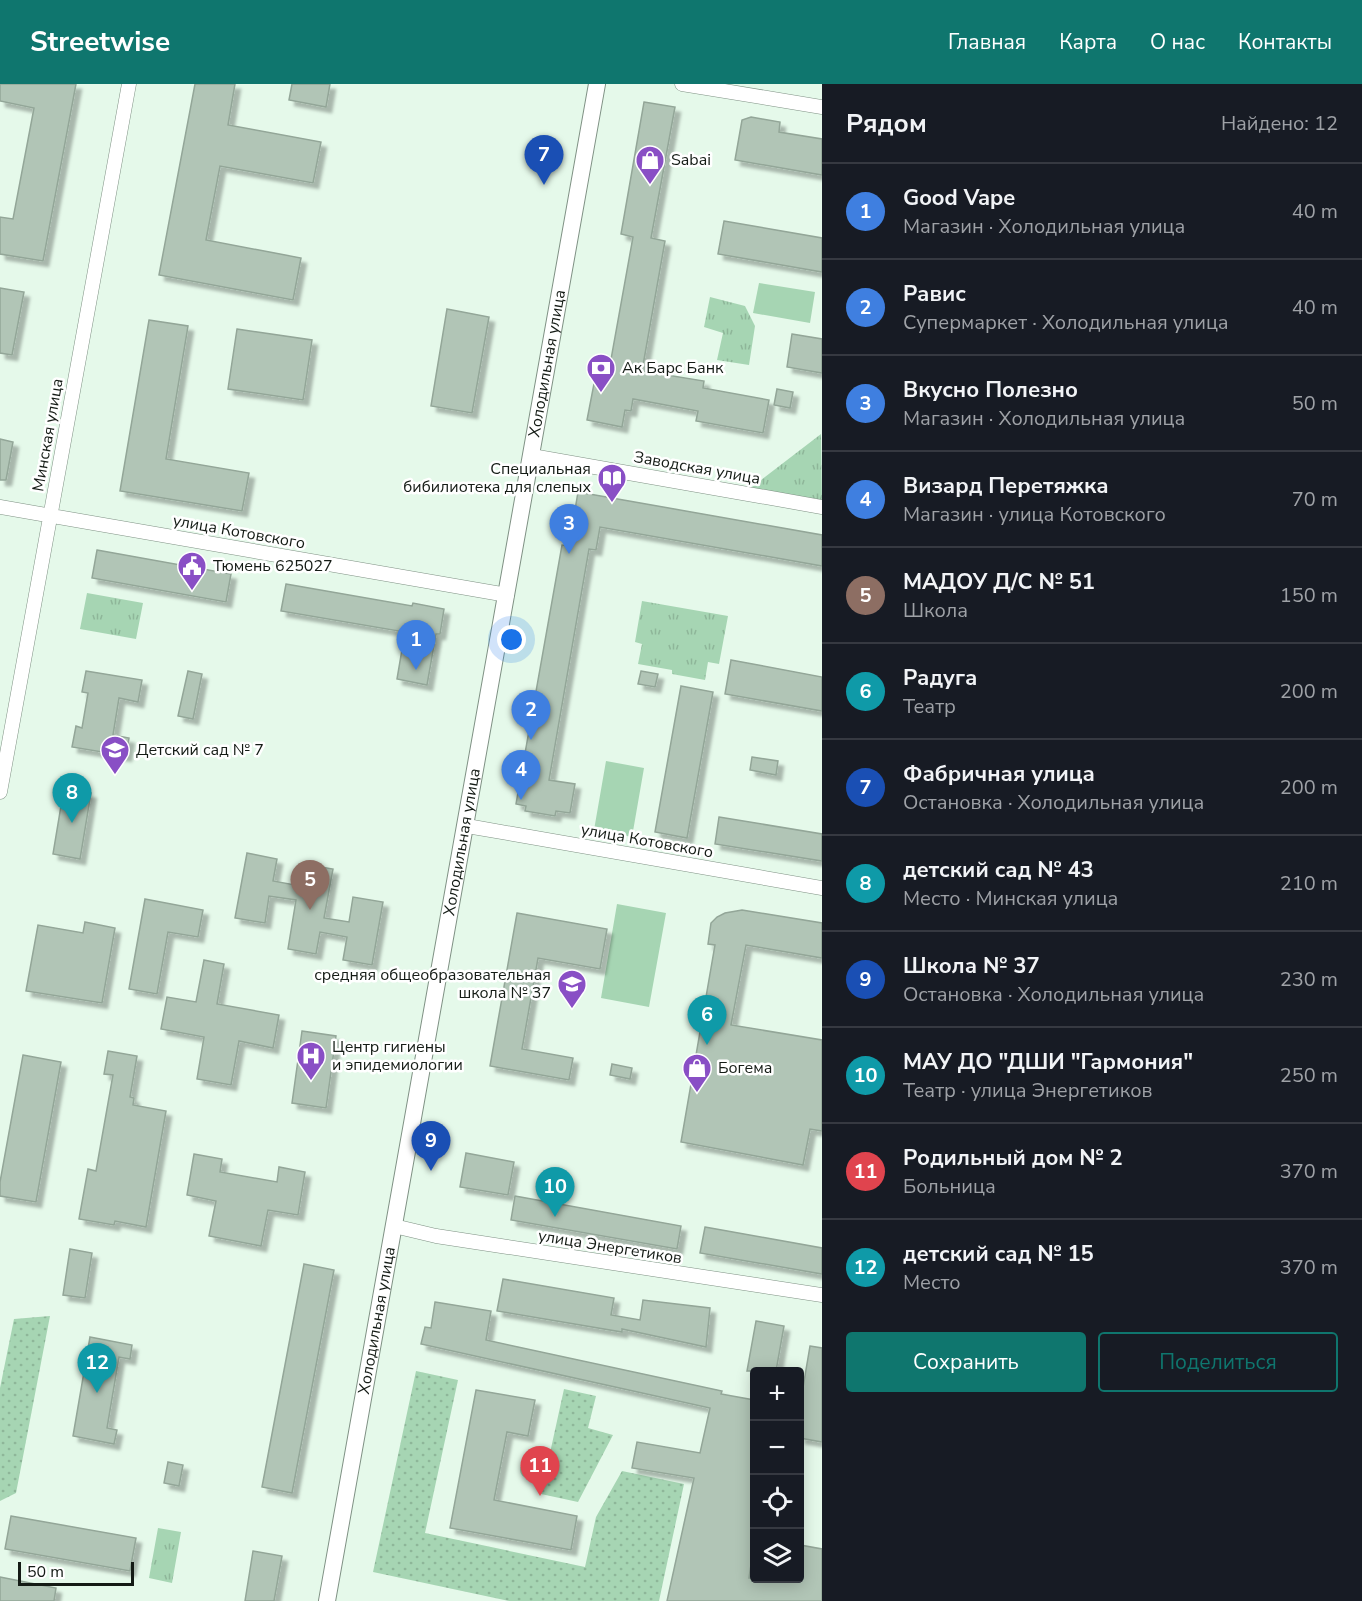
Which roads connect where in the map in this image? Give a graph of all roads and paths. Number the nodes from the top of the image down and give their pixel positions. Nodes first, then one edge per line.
1 (129, 84) edge
2 (597, 84) edge
3 (682, 84) edge
4 (822, 107) edge
5 (532, 456) junction
6 (0, 507) edge
7 (822, 507) edge
8 (50, 516) junction
9 (507, 595) junction
10 (0, 792) edge
11 (467, 825) junction
12 (822, 888) edge
13 (394, 1226) junction
14 (822, 1295) edge
15 (327, 1601) edge

1 - 8 street, Минская улица
2 - 5 street, Холодильная улица
3 - 4 street
5 - 7 street, Заводская улица
5 - 9 street, Холодильная улица
6 - 8 street, улица Котовского
8 - 9 street, улица Котовского
8 - 10 street, Минская улица
9 - 11 street, Холодильная улица
11 - 12 street, улица Котовского
11 - 13 street, Холодильная улица
13 - 14 street, улица Энергетиков
13 - 15 street, Холодильная улица

